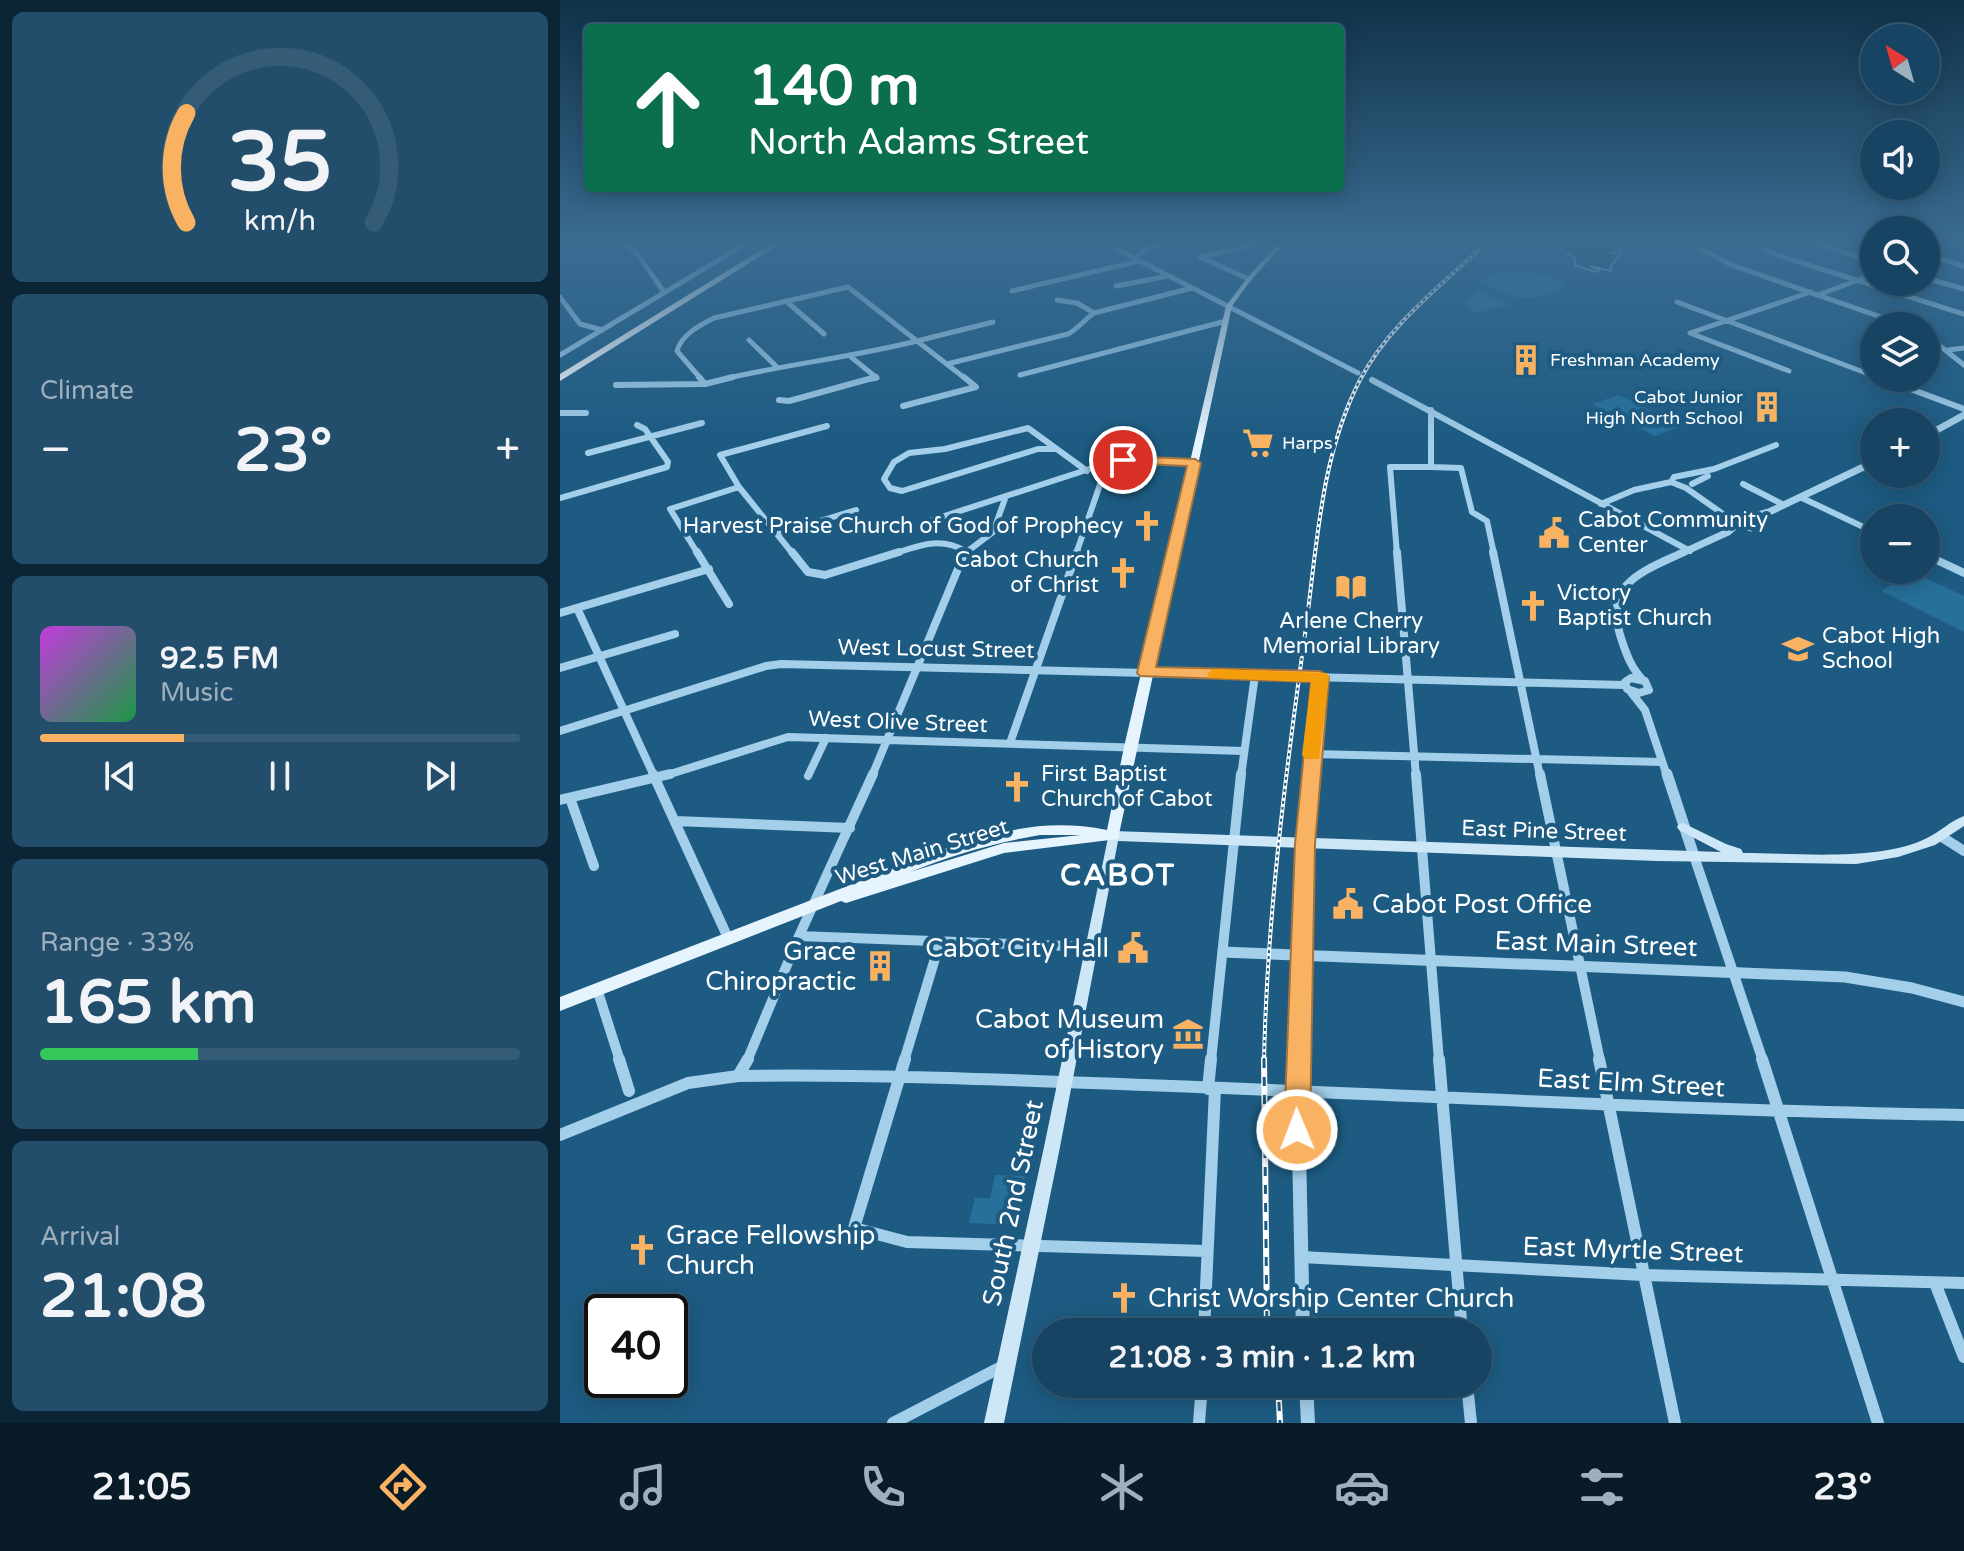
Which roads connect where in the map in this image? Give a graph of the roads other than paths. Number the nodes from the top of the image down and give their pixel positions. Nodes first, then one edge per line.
1 (568, 308) edge
2 (637, 308) edge
3 (656, 308) edge
4 (672, 308) edge
5 (755, 308) edge
6 (795, 308) edge
7 (875, 308) edge
8 (1086, 308) edge
9 (1112, 308) edge
10 (1229, 308) edge
11 (1234, 308) edge
12 (1694, 308) edge
13 (1768, 308) edge
14 (1094, 313) junction
15 (1226, 321) junction
16 (1726, 321) junction
17 (993, 322) dead end
18 (602, 330) junction
19 (824, 334) dead end
20 (749, 340) dead end
21 (916, 341) junction
22 (1940, 345) edge
23 (1964, 348) edge
24 (1948, 350) junction
25 (560, 355) edge
26 (851, 357) junction
27 (947, 364) junction
28 (1964, 365) edge
29 (560, 367) edge
30 (777, 367) junction
31 (1789, 371) dead end
32 (1860, 371) edge
33 (1358, 373) dead end
34 (1020, 375) dead end
35 (560, 378) edge
36 (1372, 380) dead end
37 (705, 384) junction
38 (616, 385) dead end
39 (1915, 392) edge
40 (779, 400) dead end
41 (903, 406) dead end
42 (1431, 410) junction
43 (1964, 412) edge
44 (560, 413) edge
45 (575, 413) junction
46 (586, 413) dead end
47 (562, 422) edge
48 (702, 423) dead end
49 (637, 425) dead end
50 (827, 426) dead end
51 (1940, 427) edge
52 (650, 437) junction
53 (1047, 441) junction
54 (1776, 445) dead end
55 (1038, 449) junction
56 (1056, 449) junction
57 (588, 453) dead end
58 (1195, 463) junction
59 (1103, 467) junction
60 (1431, 467) junction
61 (1860, 469) edge
62 (1087, 471) junction
63 (1689, 483) junction
64 (1743, 484) dead end
65 (739, 487) junction
66 (1006, 496) junction
67 (1800, 497) junction
68 (560, 498) edge
69 (1601, 504) junction
70 (1784, 505) junction
71 (856, 510) dead end
72 (929, 521) dead end
73 (1742, 522) junction
74 (1860, 525) edge
75 (778, 534) junction
76 (965, 551) junction
77 (1690, 551) junction
78 (1940, 562) edge
79 (709, 569) junction
80 (1964, 573) edge
81 (729, 604) dead end
82 (577, 608) junction
83 (560, 613) edge
84 (675, 634) dead end
85 (600, 656) junction
86 (1629, 663) junction
87 (920, 667) junction
88 (560, 668) edge
89 (1033, 669) junction
90 (1146, 673) junction
91 (1255, 675) junction
92 (1320, 677) junction
93 (1406, 678) junction
94 (1643, 680) junction
95 (1521, 683) junction
96 (1627, 685) junction
97 (1647, 691) junction
98 (1645, 710) junction
99 (625, 711) junction
100 (560, 731) edge
101 (826, 738) junction
102 (889, 740) junction
103 (1010, 743) junction
104 (1130, 747) junction
105 (1243, 751) junction
106 (1312, 754) junction
107 (1414, 756) junction
108 (1538, 760) junction
109 (1662, 762) junction
110 (808, 776) dead end
111 (657, 779) junction
112 (565, 799) edge
113 (1964, 820) edge
114 (675, 821) junction
115 (1683, 827) junction
116 (850, 828) junction
117 (1113, 836) junction
118 (1942, 837) junction
119 (1232, 842) junction
120 (1305, 844) junction
121 (1422, 847) junction
122 (1964, 851) edge
123 (1556, 853) junction
124 (1694, 856) junction
125 (1761, 857) junction
126 (594, 866) dead end
127 (812, 907) junction
128 (799, 936) junction
129 (728, 938) junction
130 (940, 942) junction
131 (1093, 947) junction
132 (1223, 952) junction
133 (1302, 955) junction
134 (1430, 960) junction
135 (1582, 965) junction
136 (1734, 973) junction
137 (597, 989) junction
138 (1964, 1002) edge
139 (560, 1004) edge
140 (738, 1076) junction
141 (900, 1078) junction
142 (1065, 1082) junction
143 (1212, 1089) junction
144 (629, 1091) dead end
145 (1296, 1092) junction
146 (1440, 1097) junction
147 (1609, 1102) junction
148 (1780, 1112) junction
149 (1964, 1115) edge
150 (560, 1135) edge
151 (1030, 1244) junction
152 (1207, 1251) junction
153 (1301, 1257) junction
154 (1456, 1266) junction
155 (1643, 1275) junction
156 (1834, 1282) junction
157 (1935, 1283) junction
158 (1964, 1283) edge
159 (1205, 1318) edge
160 (1303, 1318) edge
161 (1461, 1318) edge
162 (1964, 1357) edge
163 (1005, 1365) junction
164 (1201, 1398) edge
165 (1307, 1398) edge
166 (1468, 1398) edge
167 (893, 1423) edge
168 (994, 1423) edge
169 (1199, 1423) edge
170 (1308, 1423) edge
171 (1471, 1423) edge
172 (1675, 1423) edge
173 (1878, 1423) edge

1 - 18 street
2 - 18 street
3 - 29 highway
4 - 35 highway
5 - 37 street
6 - 19 street
7 - 21 street
8 - 14 street
9 - 14 street
10 - 15 main road
11 - 33 street
12 - 16 street
13 - 16 street
14 - 27 street
15 - 34 street
15 - 58 main road
16 - 31 street
16 - 32 street
17 - 21 street
18 - 25 street
20 - 30 street
21 - 26 street
21 - 27 street
22 - 24 street
23 - 24 street
24 - 28 street
26 - 30 street
26 - 40 street
27 - 41 street
30 - 37 street
36 - 42 street
37 - 38 street
39 - 43 street
42 - 60 street
42 - 69 street
43 - 51 street
44 - 45 street
45 - 46 street
45 - 47 street
48 - 52 street
49 - 52 street
50 - 65 street
52 - 57 street
52 - 68 street
53 - 55 street
53 - 55 street
53 - 56 street
54 - 63 street
55 - 56 street
56 - 62 street
58 - 59 street
58 - 90 main road
59 - 62 street
59 - 89 street
60 - 93 street
60 - 95 street
61 - 67 street
62 - 66 street
63 - 69 street
63 - 73 street
64 - 70 street
65 - 75 street
65 - 79 street
66 - 72 street
66 - 76 street
67 - 70 street
67 - 74 street
69 - 77 street
70 - 73 street
71 - 75 street
73 - 77 street
75 - 76 street
76 - 87 street
77 - 86 street
78 - 80 street
79 - 81 street
79 - 82 street
82 - 83 street
82 - 85 street
84 - 85 street
85 - 88 street
85 - 99 street
86 - 94 street
86 - 96 street
87 - 89 street, West Locust Street
87 - 99 street, West Locust Street
87 - 102 street
89 - 90 street, West Locust Street
89 - 103 street
90 - 91 street, West Locust Street
90 - 104 main road
91 - 92 street, West Locust Street
91 - 105 street
92 - 93 street, West Locust Street
92 - 106 street
93 - 95 street, West Locust Street
93 - 107 street
94 - 96 street
94 - 97 street
95 - 96 street, West Locust Street
95 - 108 street
96 - 97 street
96 - 98 street
97 - 98 street
98 - 109 street
99 - 100 street, West Locust Street
99 - 111 street
101 - 102 street, West Olive Street
101 - 110 street
101 - 111 street, West Olive Street
102 - 103 street, West Olive Street
102 - 116 street
103 - 104 street, West Olive Street
104 - 105 street, West Olive Street
104 - 117 main road
105 - 119 street
106 - 107 street
106 - 120 street
107 - 108 street
107 - 121 street
108 - 109 street
108 - 123 street
109 - 115 street
111 - 112 street, West Olive Street
111 - 114 street
112 - 126 street
113 - 118 main road, East Pine Street
114 - 116 street
114 - 129 street
115 - 124 street
115 - 125 main road
116 - 127 street
117 - 119 main road, East Pine Street
117 - 127 main road, West Main Street
117 - 131 main road, South 2nd Street
118 - 122 street
118 - 125 main road, East Pine Street
119 - 120 main road, East Pine Street
119 - 132 street
120 - 121 main road, East Pine Street
120 - 133 street
121 - 123 main road, East Pine Street
121 - 134 street
123 - 124 main road, East Pine Street
123 - 135 street
124 - 125 main road, East Pine Street
124 - 136 street
127 - 128 street
127 - 129 main road, West Main Street
128 - 130 street
128 - 140 street
129 - 137 main road, West Main Street
130 - 131 street
130 - 141 street
131 - 142 main road, South 2nd Street
132 - 133 street, East Main Street
132 - 143 street
133 - 134 street, East Main Street
133 - 145 street
134 - 135 street, East Main Street
134 - 146 street
135 - 136 street, East Main Street
135 - 147 street
136 - 138 street, East Main Street
136 - 148 street
137 - 139 main road, West Main Street
137 - 144 street
140 - 141 street, East Elm Street
140 - 150 street, East Elm Street
141 - 142 street, East Elm Street
141 - 151 street
142 - 143 street, East Elm Street
142 - 151 main road, South 2nd Street
143 - 145 street, East Elm Street
143 - 152 street
145 - 146 street, East Elm Street
145 - 153 street
146 - 147 street, East Elm Street
146 - 154 street
147 - 148 street, East Elm Street
147 - 155 street
148 - 149 street, East Elm Street
148 - 156 street
151 - 152 street
151 - 163 main road, South 2nd Street
152 - 159 street
153 - 154 street, East Myrtle Street
153 - 160 street
154 - 155 street, East Myrtle Street
154 - 161 street
155 - 156 street, East Myrtle Street
155 - 172 street
156 - 157 street, East Myrtle Street
156 - 173 street
157 - 158 street, East Myrtle Street
157 - 162 street
163 - 167 street
163 - 168 main road, South 2nd Street
164 - 169 street
165 - 170 street
166 - 171 street

